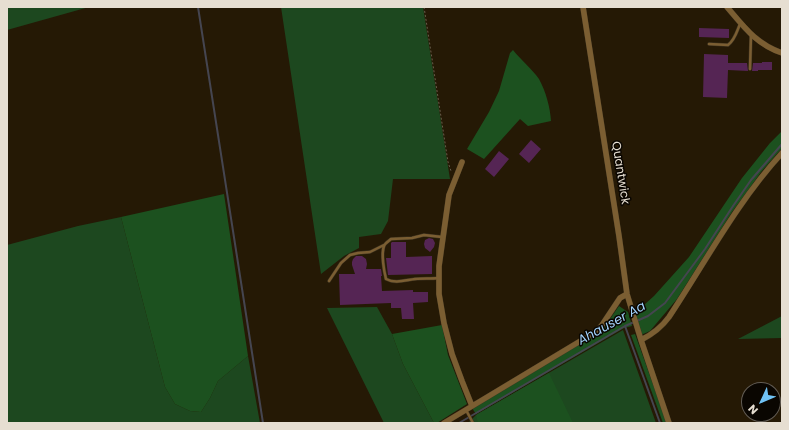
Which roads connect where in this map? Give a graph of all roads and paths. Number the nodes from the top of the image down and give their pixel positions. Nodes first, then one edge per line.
1 (424, 7) edge
2 (583, 7) edge
3 (727, 7) edge
4 (740, 23) junction
5 (751, 35) junction
6 (709, 44) dead end
7 (782, 53) edge
8 (750, 69) dead end
9 (782, 153) edge
10 (462, 162) dead end
11 (456, 174) junction
12 (442, 237) junction
13 (384, 245) junction
14 (439, 278) junction
15 (329, 281) dead end
16 (627, 294) junction
17 (641, 340) junction
18 (472, 406) junction
19 (467, 411) junction
20 (473, 421) edge
21 (444, 423) edge
22 (669, 423) edge

1 - 11 path
2 - 16 street, Quantwick
3 - 4 street
4 - 5 street
4 - 6 lane
5 - 7 street
5 - 8 lane
9 - 17 street
10 - 11 street
11 - 12 street
12 - 13 lane
12 - 14 street
13 - 14 lane
13 - 15 lane
14 - 18 street
16 - 17 street, Quantwick
16 - 18 street
17 - 22 street, Quantwick
18 - 19 street
19 - 20 lane
19 - 21 street

